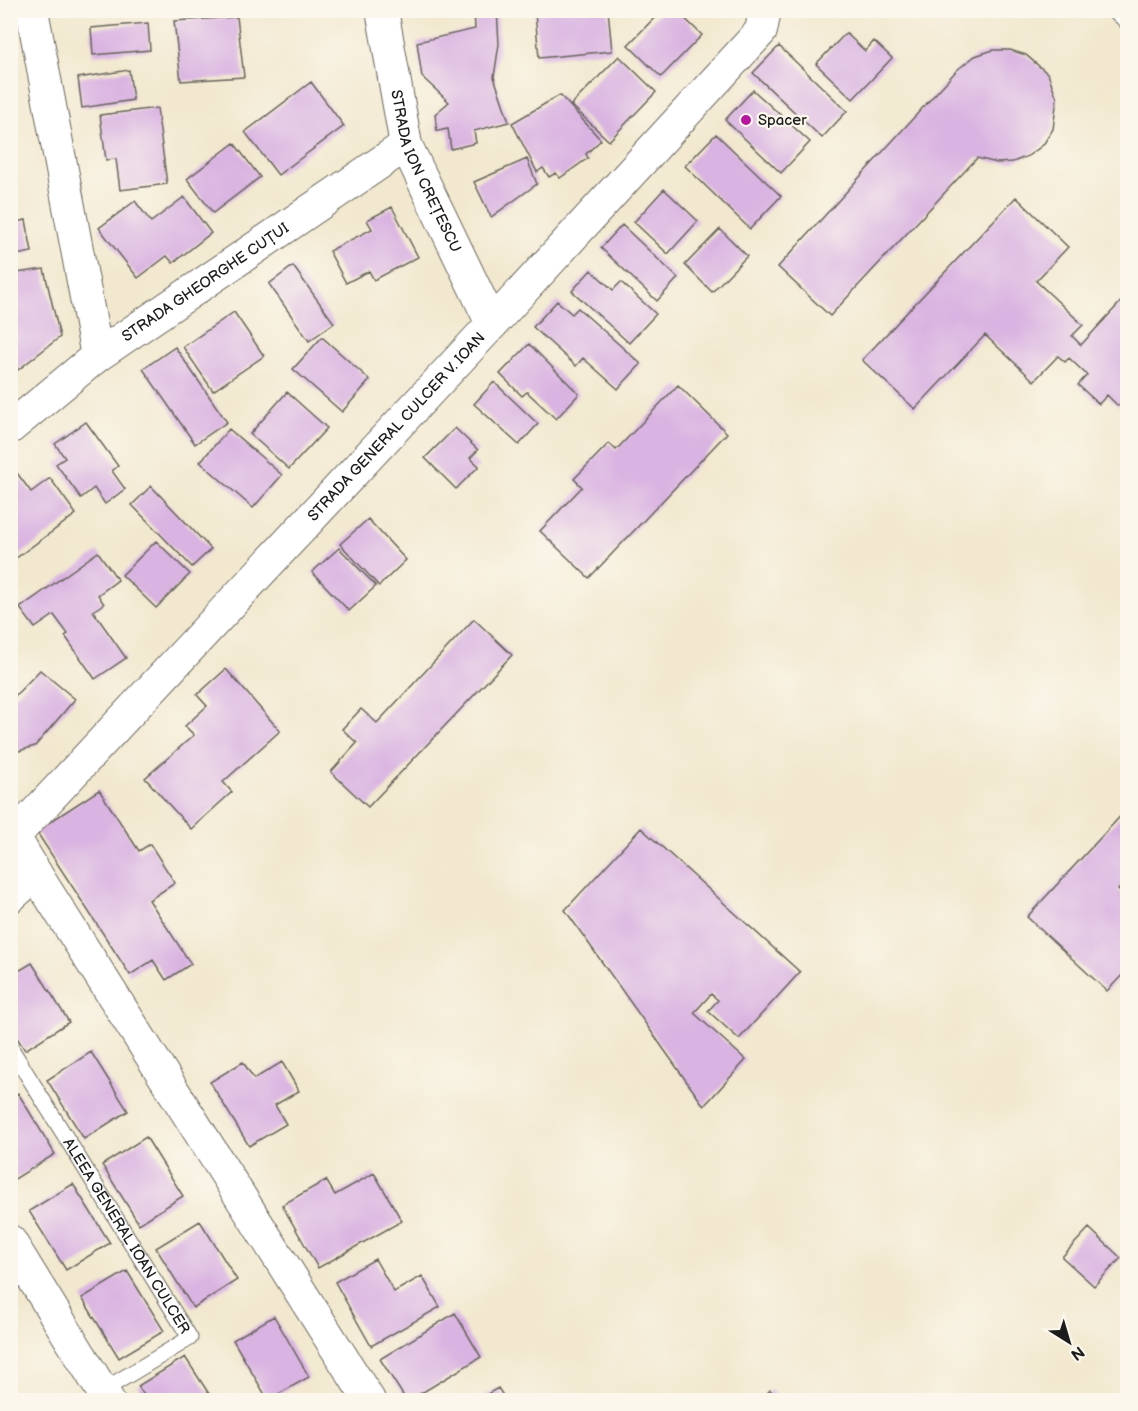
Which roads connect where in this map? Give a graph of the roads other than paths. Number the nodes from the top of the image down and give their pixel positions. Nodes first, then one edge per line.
1 (32, 10) edge
2 (382, 10) edge
3 (765, 10) edge
4 (1114, 10) edge
5 (1128, 23) edge
6 (406, 145) junction
7 (492, 324) junction
8 (97, 356) junction
9 (10, 428) edge
10 (12, 833) edge
11 (36, 874) junction
12 (10, 897) edge
13 (10, 1047) edge
14 (10, 1241) edge
15 (105, 1396) edge
16 (369, 1401) edge

1 - 8 street
2 - 6 street, STRADA ION CREȚESCU
3 - 7 street, STRADA GENERAL CULCER V. IOAN
4 - 5 lane
6 - 7 street, STRADA ION CREȚESCU
6 - 8 street, STRADA GHEORGHE CUȚUI
7 - 10 street, STRADA GENERAL CULCER V. IOAN
8 - 9 street, STRADA GHEORGHE CUȚUI
10 - 11 street
11 - 12 street
11 - 16 street
13 - 15 lane, ALEEA GENERAL IOAN CULCER
14 - 15 street

